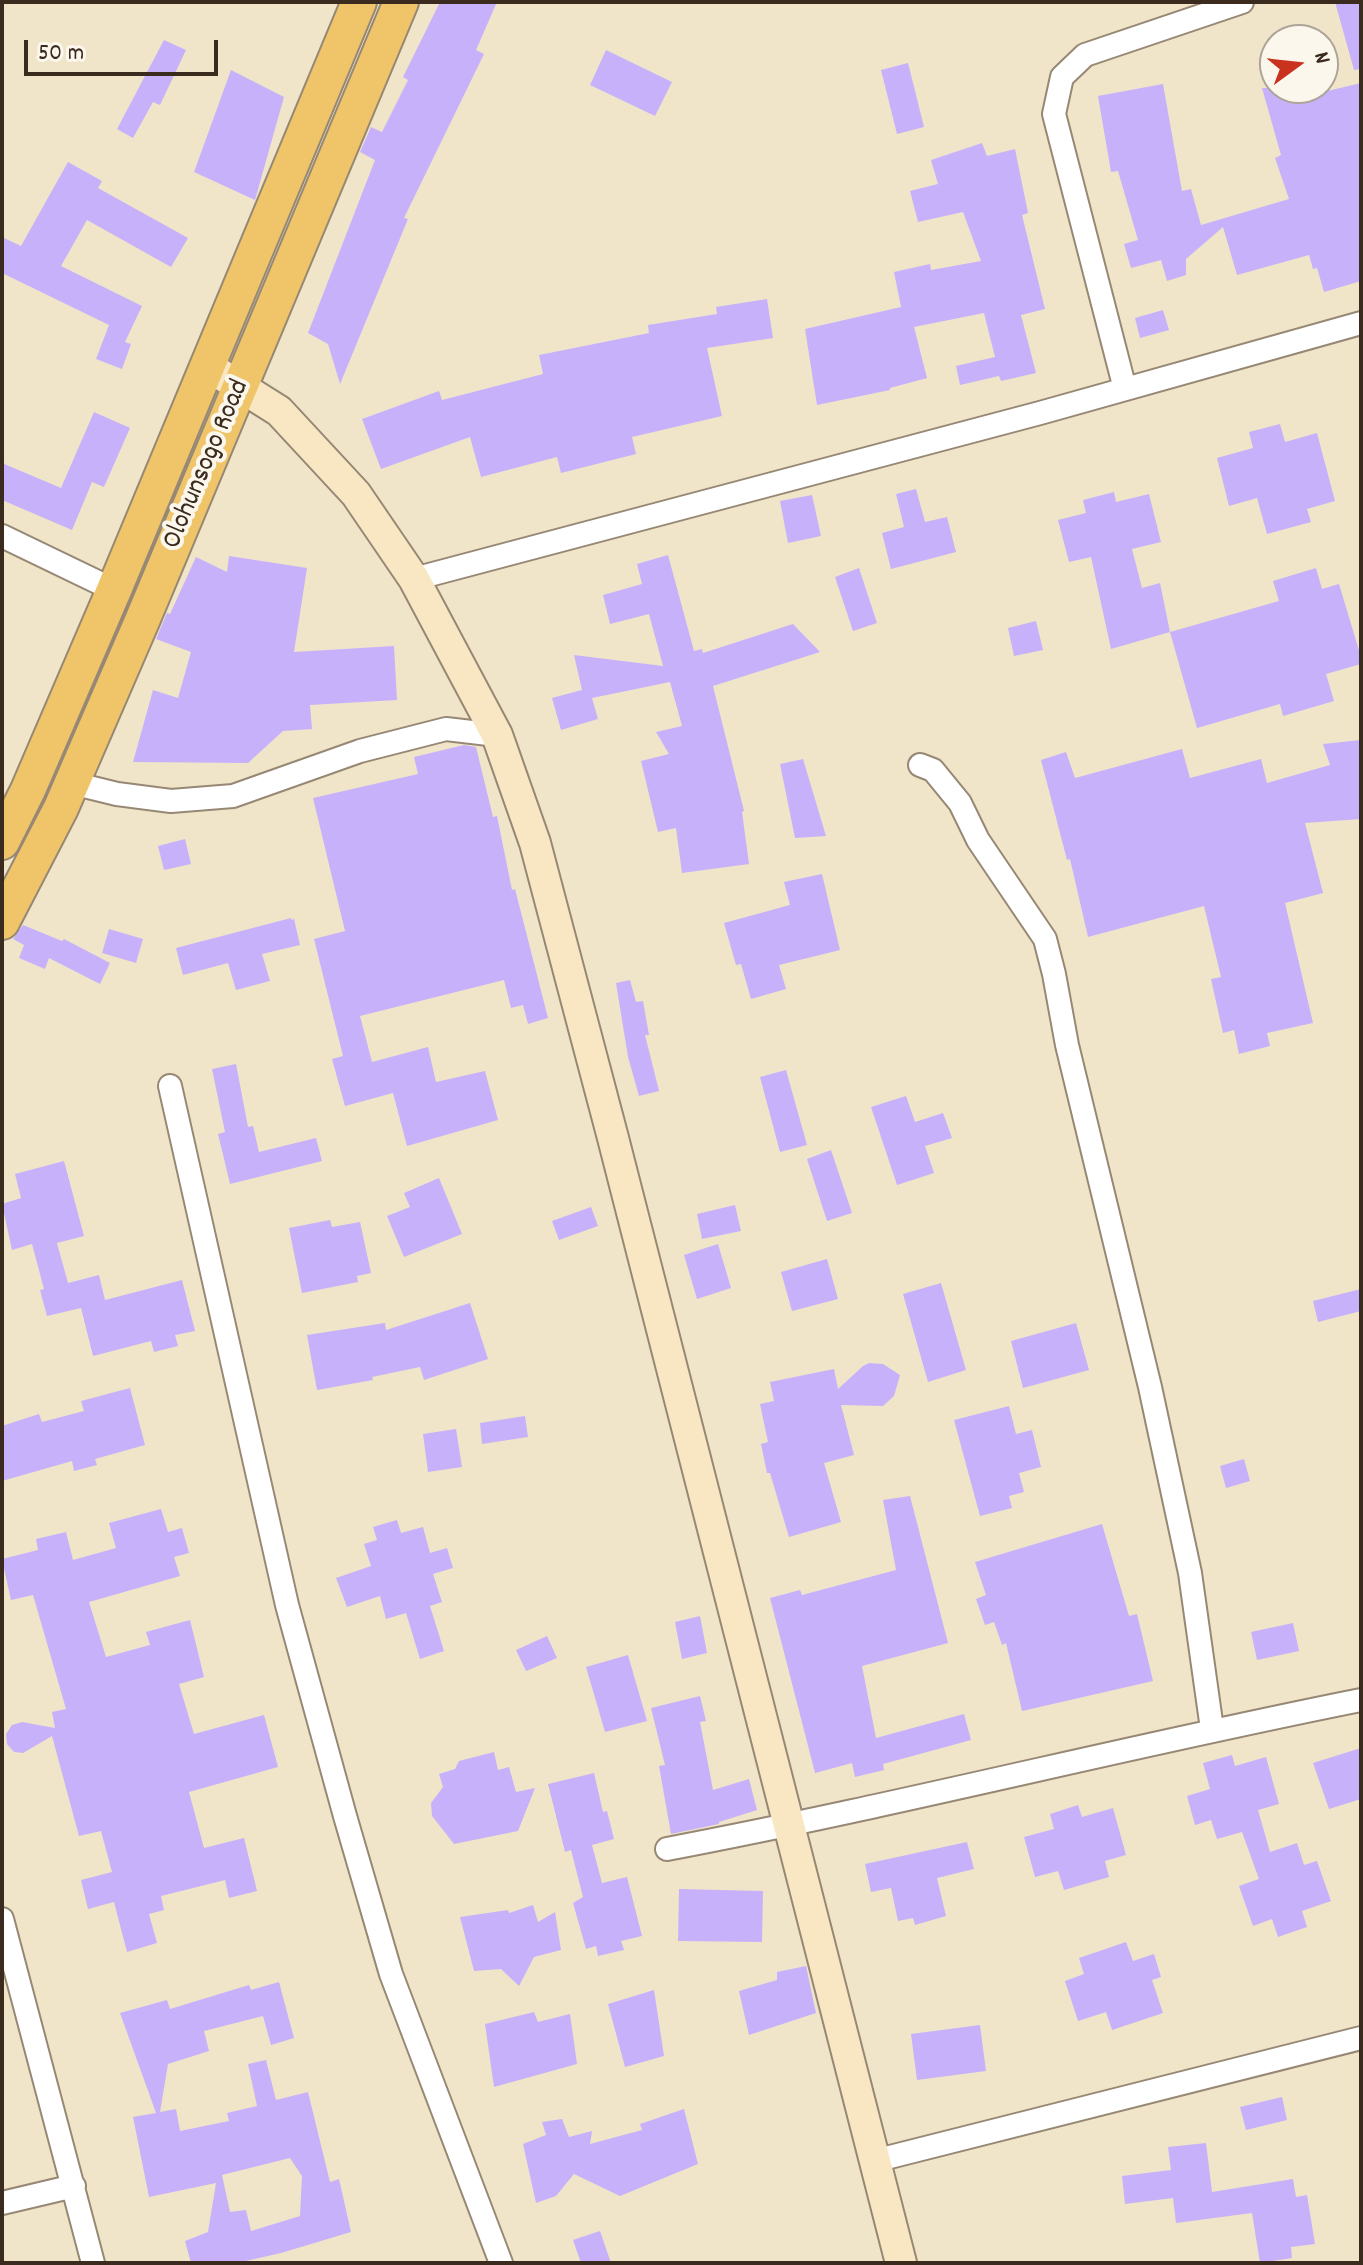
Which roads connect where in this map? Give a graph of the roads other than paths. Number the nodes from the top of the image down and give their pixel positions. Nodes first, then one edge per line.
1 (359, 2) edge
2 (401, 2) edge
3 (1242, 2) edge
4 (1361, 323) edge
5 (209, 367) junction
6 (242, 386) junction
7 (1125, 389) junction
8 (2, 536) edge
9 (414, 579) junction
10 (114, 590) junction
11 (497, 735) junction
12 (920, 765) dead end
13 (72, 783) junction
14 (2, 842) edge
15 (2, 922) edge
16 (170, 1086) dead end
17 (1361, 1700) edge
18 (1212, 1729) junction
19 (791, 1825) junction
20 (667, 1849) dead end
21 (2, 1919) edge
22 (1361, 2038) edge
23 (874, 2161) junction
24 (74, 2186) junction
25 (2, 2203) edge
26 (93, 2263) edge
27 (501, 2263) edge
28 (901, 2263) edge

1 - 5 main road, Olohunsogo Road
2 - 6 main road, Olohunsogo Road
3 - 7 street
4 - 7 street
5 - 6 street
5 - 10 main road, Olohunsogo Road
6 - 9 street
6 - 13 main road, Olohunsogo Road
7 - 9 street
8 - 10 street
9 - 11 street
10 - 14 main road, Olohunsogo Road
11 - 13 street
11 - 19 street
12 - 18 street
13 - 15 main road, Olohunsogo Road
16 - 27 street
17 - 18 street
18 - 19 street
19 - 20 street
19 - 23 street
21 - 24 street
22 - 23 street
23 - 28 street
24 - 25 street
24 - 26 street

